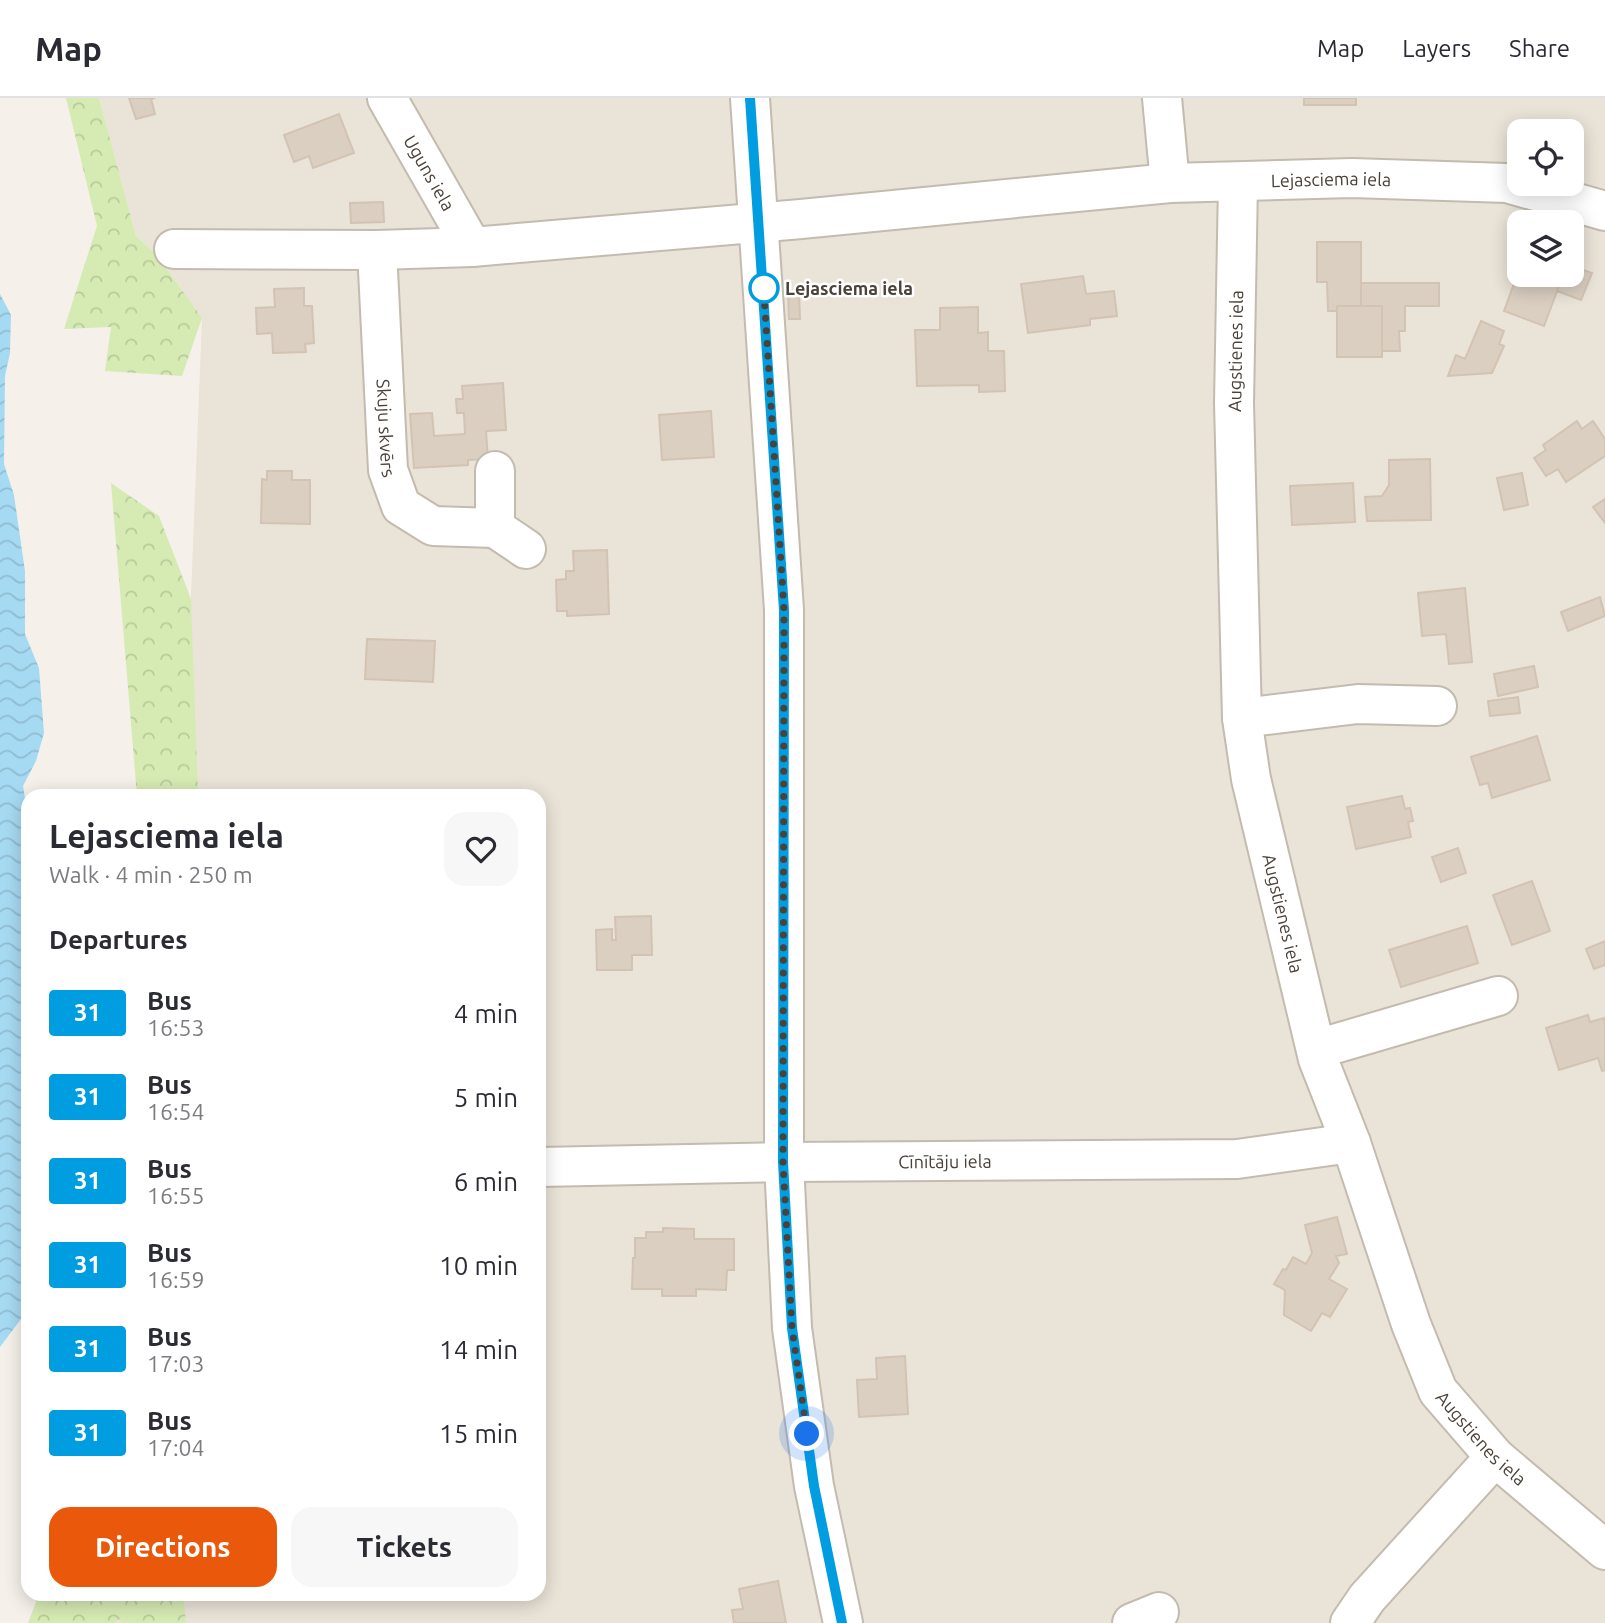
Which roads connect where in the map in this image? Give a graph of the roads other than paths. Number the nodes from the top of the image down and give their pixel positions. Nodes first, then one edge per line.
1 (387, 98) edge
2 (750, 98) edge
3 (1162, 98) edge
4 (1170, 183) junction
5 (1238, 183) junction
6 (1605, 212) edge
7 (760, 222) junction
8 (472, 247) junction
9 (174, 249) dead end
10 (377, 250) junction
11 (495, 471) dead end
12 (495, 528) junction
13 (526, 549) dead end
14 (1437, 706) dead end
15 (1242, 718) junction
16 (1498, 996) dead end
17 (1317, 1049) junction
18 (1351, 1143) junction
19 (783, 1162) junction
20 (546, 1167) edge
21 (1495, 1457) junction
22 (1605, 1550) edge
23 (842, 1623) edge
24 (1350, 1623) edge

1 - 8 street, Uguns iela
2 - 7 street
3 - 4 street
4 - 5 street, Lejasciema iela
4 - 7 street, Lejasciema iela
5 - 6 street, Lejasciema iela
5 - 15 street, Augstienes iela
7 - 8 street, Lejasciema iela
7 - 19 street
8 - 10 street, Lejasciema iela
9 - 10 street, Lejasciema iela
10 - 12 street, Skuju skvērs
11 - 12 street
12 - 13 street
14 - 15 street
15 - 17 street, Augstienes iela
16 - 17 street
17 - 18 street, Augstienes iela
18 - 19 street, Cīnītāju iela
18 - 21 street, Augstienes iela
19 - 20 street, Cīnītāju iela
19 - 23 street
21 - 22 street, Augstienes iela
21 - 24 street

